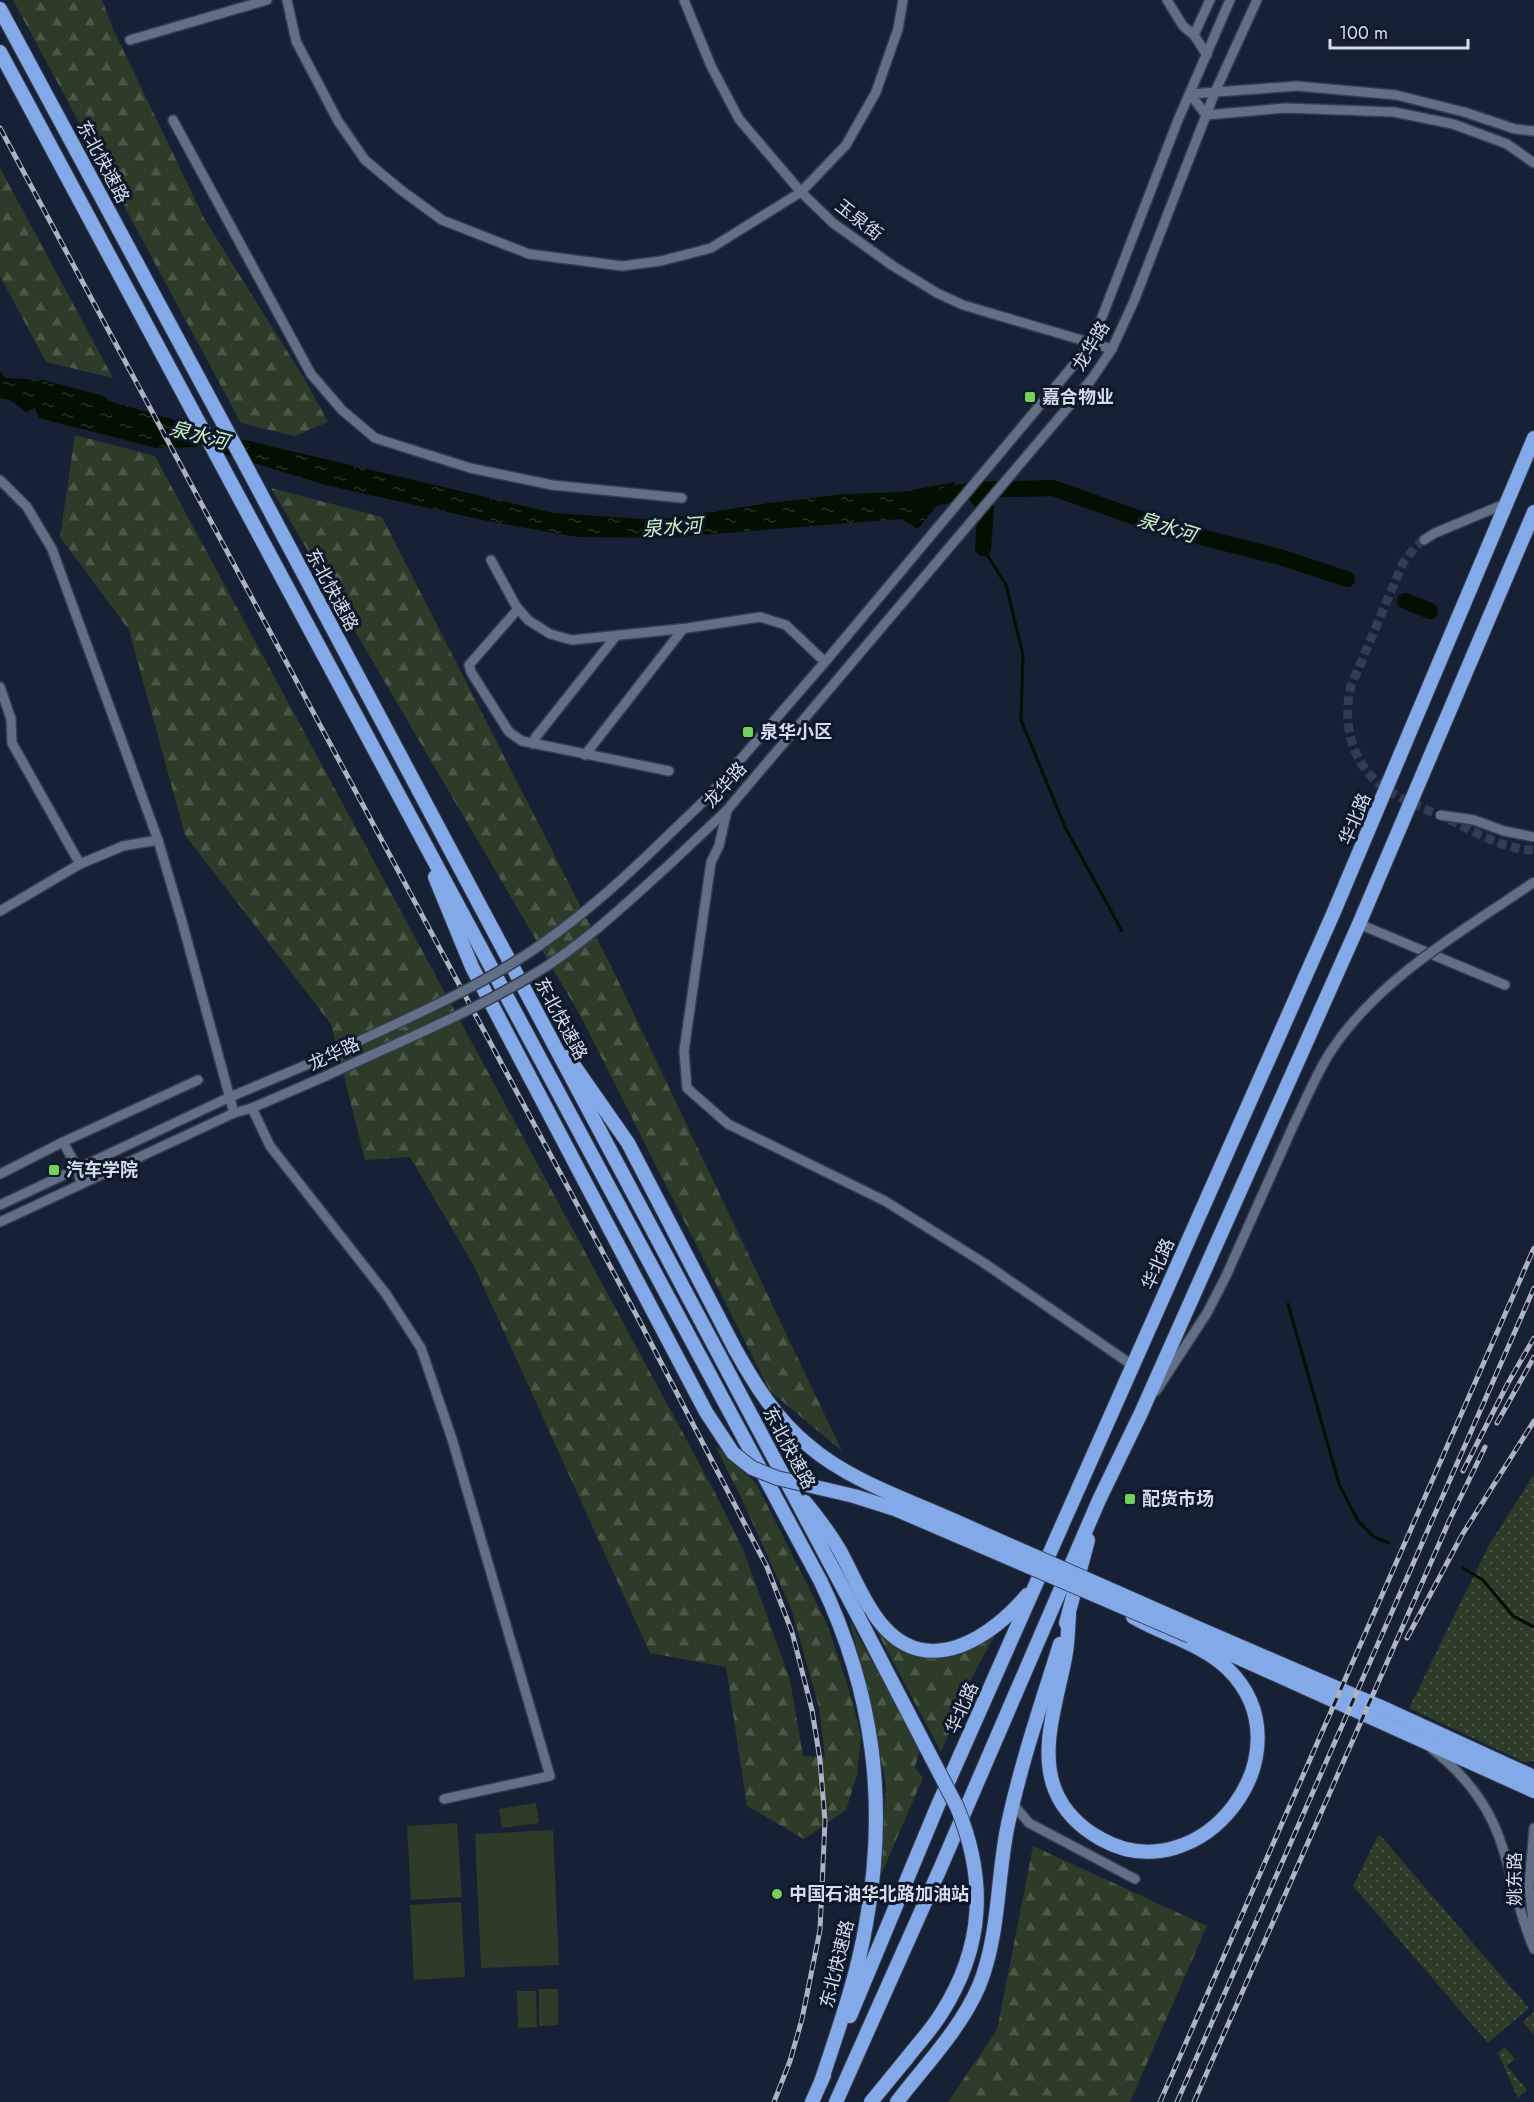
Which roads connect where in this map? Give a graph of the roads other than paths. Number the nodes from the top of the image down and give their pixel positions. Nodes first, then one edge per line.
1 (267, 0) edge
2 (287, 0) edge
3 (684, 0) edge
4 (903, 0) edge
5 (1167, 0) edge
6 (1210, 0) edge
7 (1230, 0) edge
8 (1257, 0) edge
9 (0, 9) edge
10 (1194, 35) junction
11 (129, 40) dead end
12 (0, 52) edge
13 (1207, 55) junction
14 (1215, 92) junction
15 (1190, 94) junction
16 (1206, 115) junction
17 (173, 120) dead end
18 (1534, 131) edge
19 (1534, 163) edge
20 (801, 192) junction
21 (1092, 343) junction
22 (1112, 349) junction
23 (1534, 438) edge
24 (0, 480) edge
25 (682, 498) dead end
26 (1507, 503) junction
27 (1534, 512) edge
28 (1534, 525) edge
29 (1524, 536) junction
30 (1424, 540) tunnel mouth
31 (491, 560) dead end
32 (518, 609) junction
33 (683, 629) junction
34 (616, 636) junction
35 (825, 662) junction
36 (0, 687) edge
37 (11, 733) junction
38 (0, 737) edge
39 (533, 744) junction
40 (585, 755) junction
41 (669, 771) dead end
42 (727, 810) junction
43 (1440, 815) dead end
44 (417, 830) junction
45 (1534, 837) edge
46 (158, 840) junction
47 (80, 864) junction
48 (1534, 882) edge
49 (0, 911) edge
50 (1359, 924) junction
51 (1505, 985) dead end
52 (539, 1017) junction
53 (198, 1080) dead end
54 (230, 1097) junction
55 (252, 1108) junction
56 (234, 1113) junction
57 (63, 1142) junction
58 (78, 1169) junction
59 (0, 1174) edge
60 (81, 1184) junction
61 (0, 1205) edge
62 (0, 1222) edge
63 (1132, 1365) junction
64 (1141, 1413) junction
65 (786, 1481) junction
66 (1099, 1500) junction
67 (1040, 1576) junction
68 (1069, 1615) junction
69 (1190, 1635) junction
70 (1413, 1736) junction
71 (1534, 1777) edge
72 (1534, 1791) edge
73 (444, 1799) dead end
74 (1013, 1804) junction
75 (1534, 1828) edge
76 (1135, 1878) dead end
77 (1534, 1930) edge
78 (1534, 1949) edge
79 (906, 2058) junction
80 (821, 2082) junction
81 (812, 2102) edge
82 (836, 2102) edge
83 (871, 2102) edge
84 (876, 2102) edge
85 (897, 2102) edge

1 - 11 street
2 - 20 street
3 - 20 street, 玉泉街
4 - 20 street
5 - 10 street
6 - 10 street
7 - 13 street, 龙华路
8 - 14 street, 龙华路
9 - 52 highway, 东北快速路
10 - 13 street
12 - 44 highway, 东北快速路
13 - 15 street, 龙华路
14 - 15 street
14 - 16 street, 龙华路
14 - 18 street
15 - 16 street
15 - 21 street, 龙华路
16 - 19 street
16 - 22 street, 龙华路
17 - 25 street
20 - 21 street, 玉泉街
21 - 22 street, 玉泉街
21 - 35 street, 龙华路
22 - 42 street, 龙华路
23 - 26 highway, 华北路
24 - 46 street
26 - 30 street
26 - 63 highway, 华北路
27 - 29 highway
28 - 29 street
29 - 50 highway
31 - 32 street
32 - 34 street
32 - 39 street
33 - 34 street
33 - 35 street
33 - 40 street
34 - 39 street
35 - 54 street, 龙华路, bridge
36 - 37 street
37 - 38 street
37 - 47 street
39 - 40 street
40 - 41 street
42 - 55 street, 龙华路, bridge
42 - 63 street
43 - 45 street, bridge
44 - 69 highway, bridge
44 - 80 highway, 东北快速路
46 - 47 street
46 - 54 street
47 - 49 street
48 - 64 street, bridge
50 - 51 street
50 - 64 highway
52 - 65 highway, 东北快速路
52 - 69 highway, bridge
53 - 57 street
54 - 56 street
54 - 58 street, 龙华路
55 - 56 street, 龙华路
55 - 73 street
56 - 60 street, 龙华路
57 - 58 street
57 - 59 street
58 - 60 street
58 - 61 street, 龙华路
60 - 62 street, 龙华路
63 - 67 highway, 华北路
64 - 66 highway
65 - 67 highway
65 - 79 highway, 东北快速路, bridge
66 - 68 highway
66 - 82 highway
67 - 80 highway, 华北路
68 - 69 highway
68 - 74 highway
69 - 70 highway
69 - 71 highway
70 - 72 highway
70 - 78 street
74 - 76 street
74 - 85 highway
75 - 77 street, 姚东路
79 - 83 highway
79 - 84 highway
80 - 81 highway, 华北路

